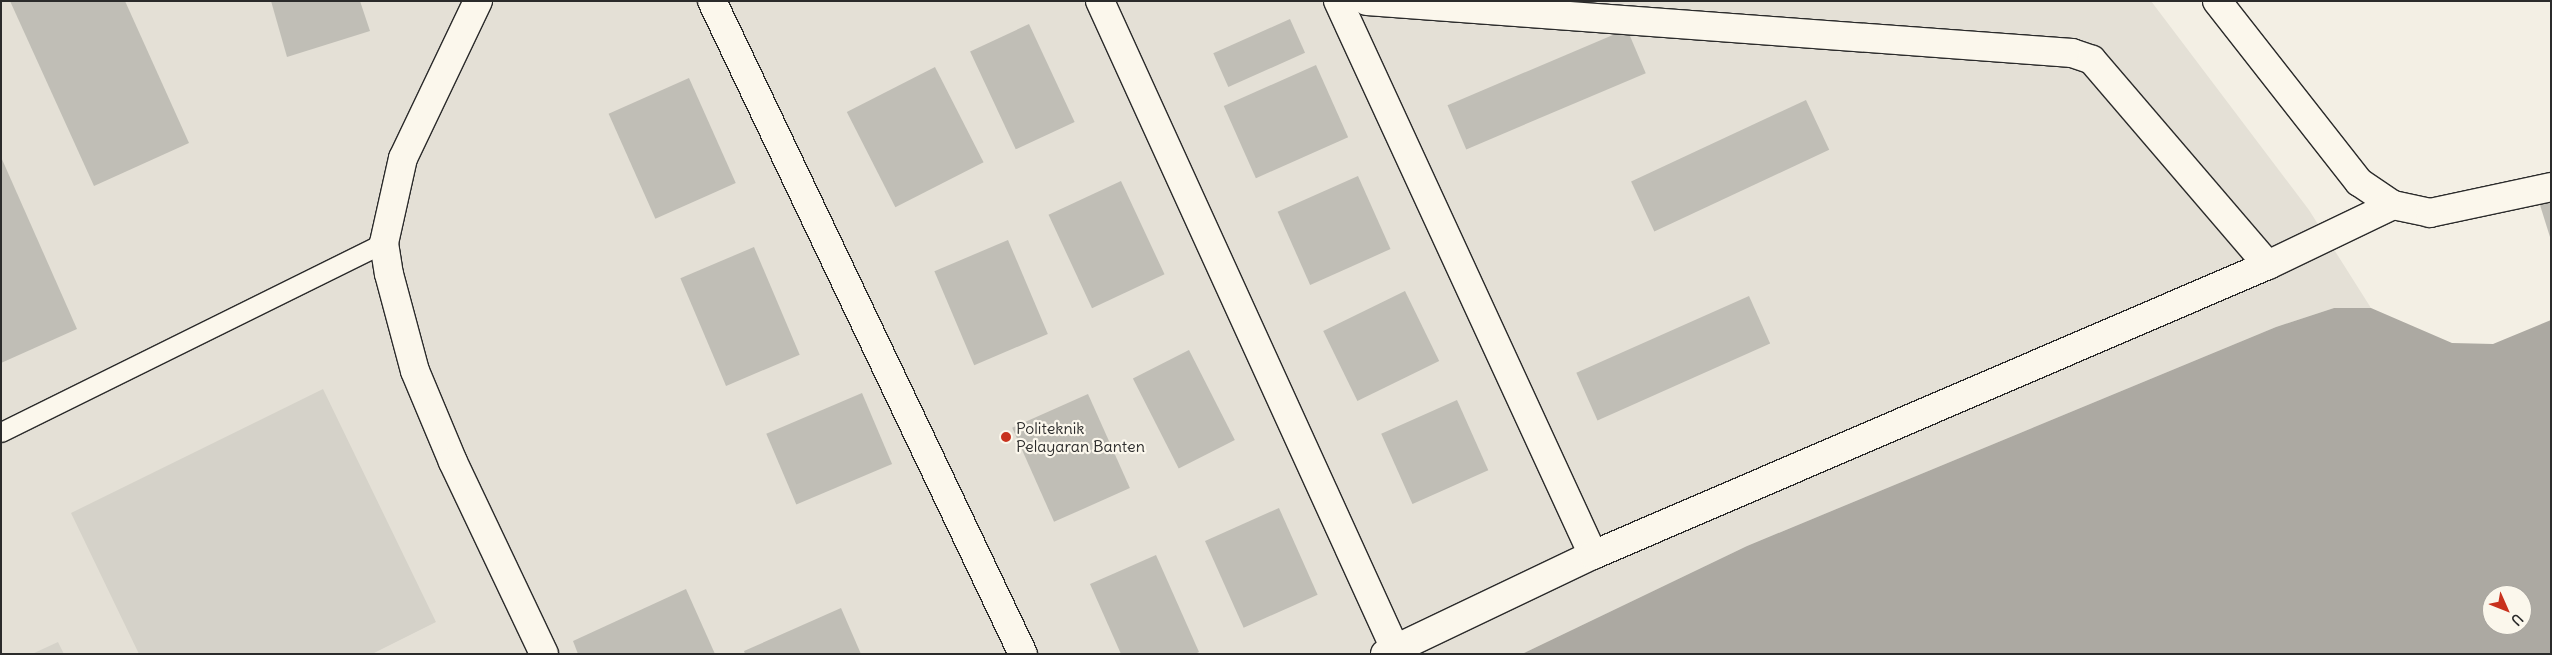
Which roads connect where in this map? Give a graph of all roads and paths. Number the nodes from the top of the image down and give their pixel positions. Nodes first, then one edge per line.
1 (478, 1) edge
2 (712, 1) edge
3 (1100, 1) edge
4 (1338, 1) edge
5 (1366, 1) edge
6 (2217, 1) edge
7 (2551, 187) edge
8 (2392, 204) junction
9 (384, 243) junction
10 (2268, 265) junction
11 (1, 432) edge
12 (1593, 555) junction
13 (1390, 652) edge
14 (544, 654) edge
15 (1023, 654) edge

1 - 9 street
2 - 15 street
3 - 13 street
4 - 12 street
5 - 10 street
6 - 8 street
7 - 8 street
8 - 10 street
9 - 11 lane
9 - 14 street
10 - 12 street
12 - 13 street

